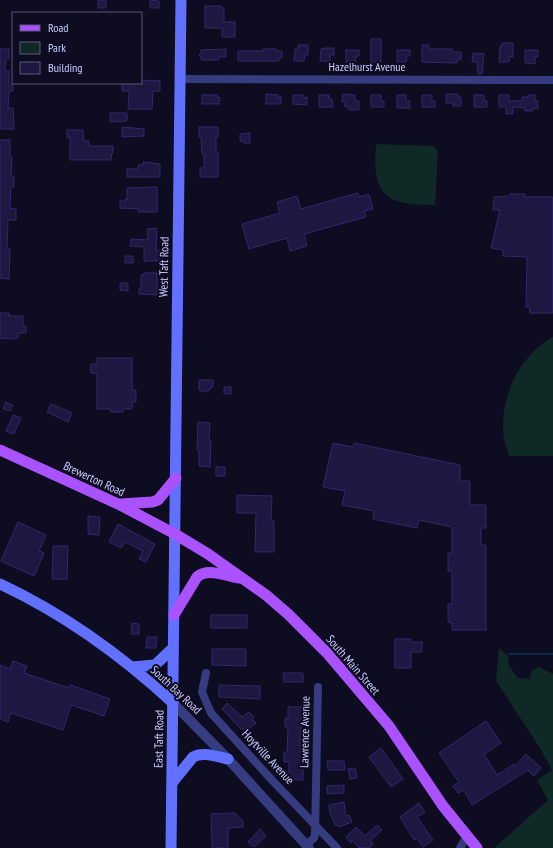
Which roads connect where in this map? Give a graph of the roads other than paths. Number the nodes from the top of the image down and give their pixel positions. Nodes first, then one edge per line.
1 (181, 0) edge
2 (180, 79) junction
3 (553, 80) edge
4 (0, 450) edge
5 (176, 478) junction
6 (118, 504) junction
7 (175, 534) junction
8 (245, 580) junction
9 (0, 584) edge
10 (174, 615) junction
11 (173, 648) junction
12 (132, 667) junction
13 (206, 673) dead end
14 (318, 687) dead end
15 (173, 703) junction
16 (228, 760) junction
17 (172, 783) junction
18 (316, 825) junction
19 (467, 836) junction
20 (307, 846) edge
21 (171, 848) edge
22 (337, 848) edge
23 (460, 848) edge
24 (477, 848) edge

1 - 2 main road, West Taft Road
2 - 3 street, Hazelhurst Avenue
2 - 5 main road, West Taft Road
4 - 6 main road, Brewerton Road
5 - 6 main road
5 - 7 main road, West Taft Road
6 - 7 main road, Brewerton Road
7 - 8 main road, South Main Street
7 - 10 main road, East Taft Road
8 - 10 main road
8 - 19 main road, South Main Street
9 - 12 main road, South Bay Road
10 - 11 main road, East Taft Road
11 - 12 main road
11 - 15 main road, East Taft Road
12 - 15 main road, South Bay Road
13 - 18 street, Hoytville Avenue
14 - 18 street, Lawrence Avenue
15 - 16 street, South Bay Road
15 - 17 main road, East Taft Road
16 - 17 main road
16 - 20 street, South Bay Road
17 - 21 main road, East Taft Road
18 - 20 street, Lawrence Avenue
18 - 22 street, Hoytville Avenue
19 - 23 street
19 - 24 main road, South Main Street

